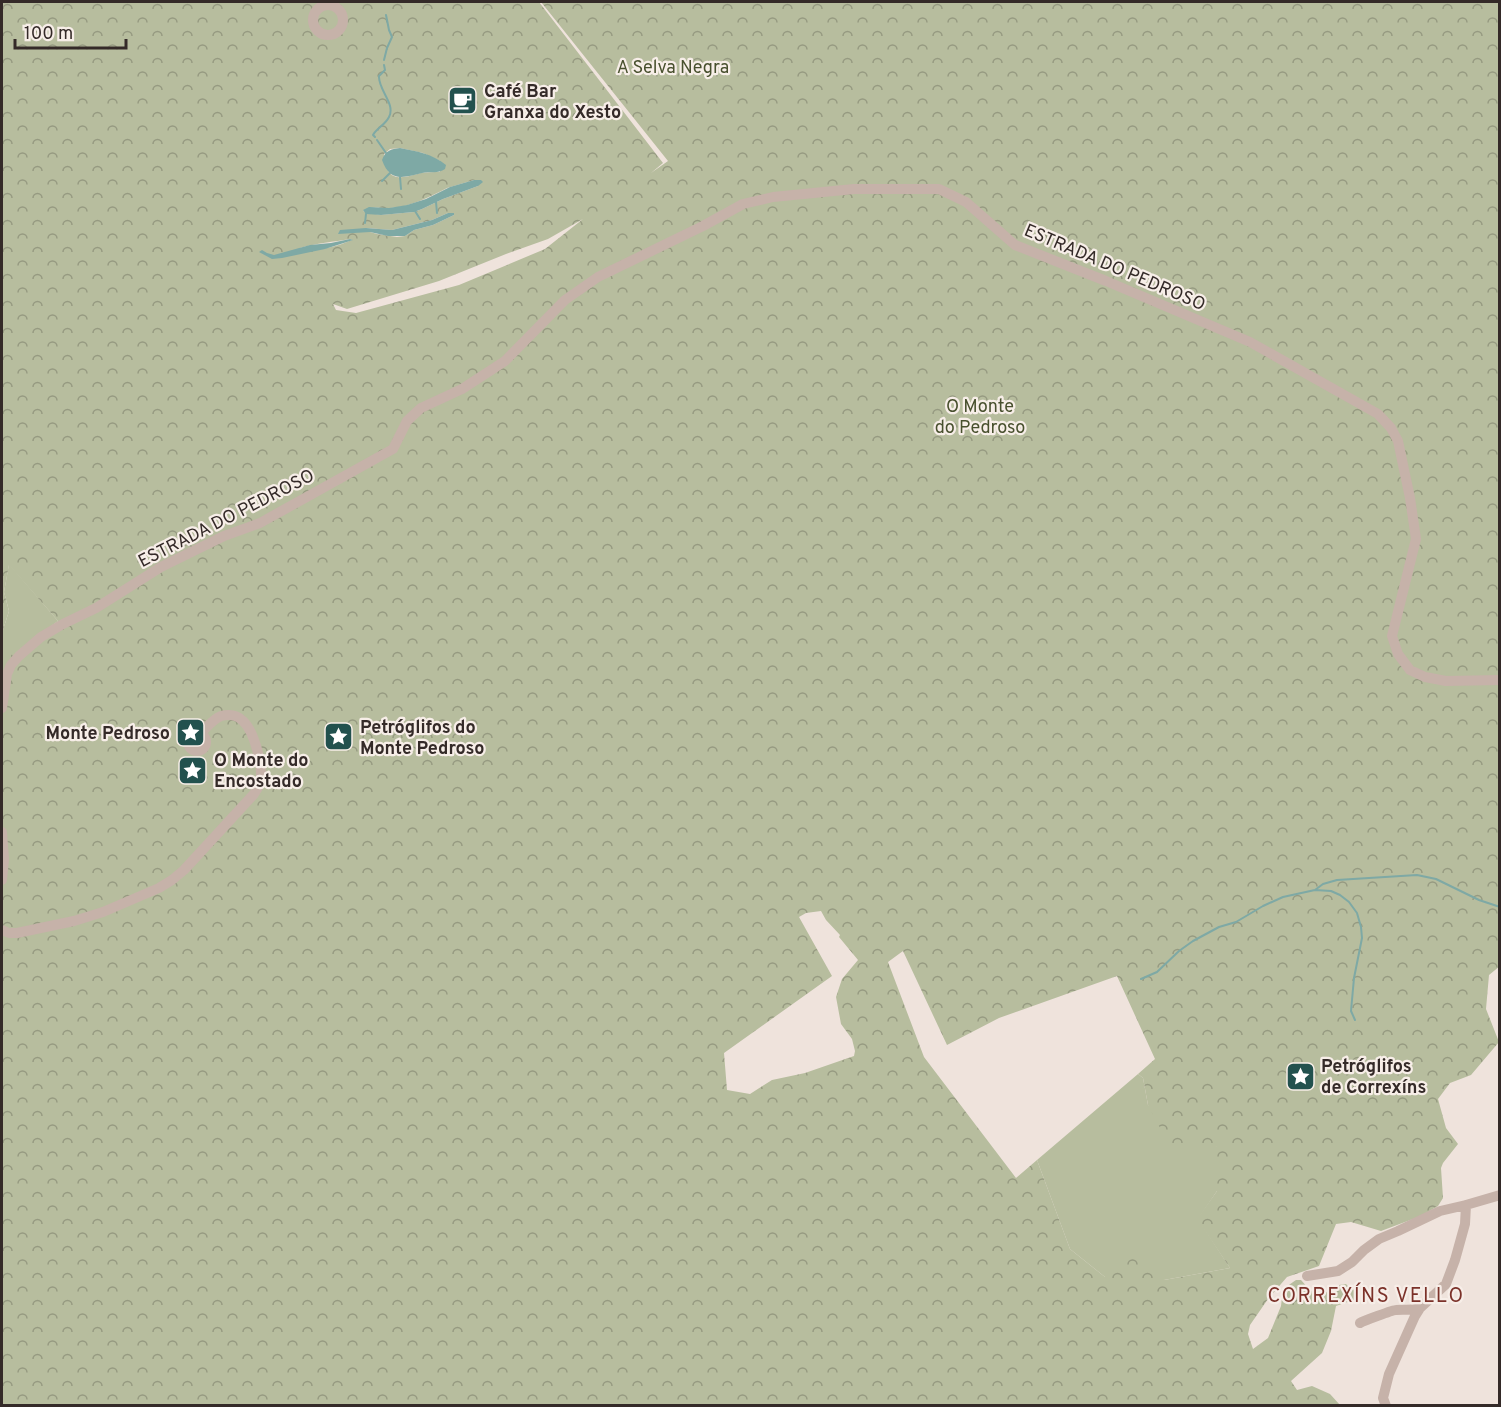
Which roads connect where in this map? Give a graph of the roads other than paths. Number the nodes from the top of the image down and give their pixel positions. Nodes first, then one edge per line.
1 (1500, 680) edge
2 (2, 708) edge
3 (200, 734) dead end
4 (2, 832) edge
5 (2, 880) edge
6 (2, 930) edge
7 (1500, 1195) edge
8 (1466, 1205) junction
9 (1306, 1276) dead end
10 (1420, 1308) junction
11 (1360, 1323) dead end
12 (1386, 1406) edge

1 - 2 street, ESTRADA DO PEDROSO
3 - 6 street
4 - 5 street
7 - 8 street
8 - 9 street
8 - 10 street
10 - 11 street
10 - 12 street

